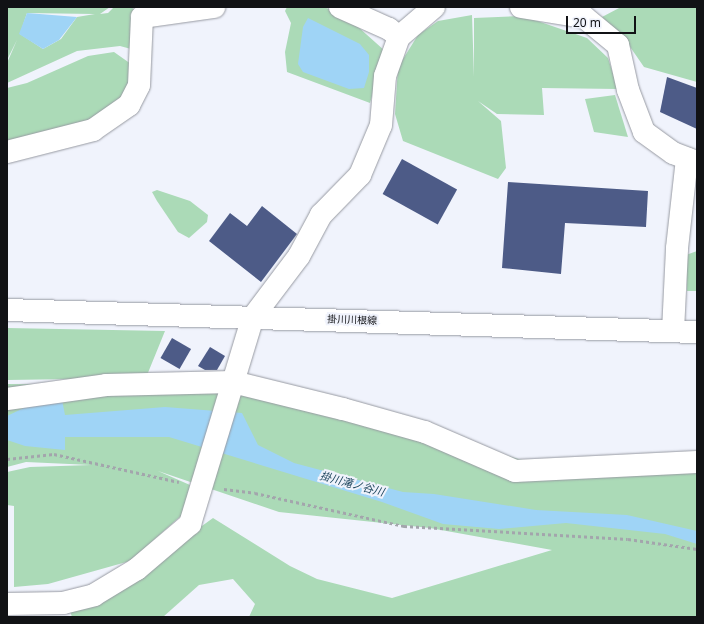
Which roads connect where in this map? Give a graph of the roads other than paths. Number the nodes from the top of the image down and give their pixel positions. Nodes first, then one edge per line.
1 (214, 7) edge
2 (340, 7) edge
3 (434, 7) edge
4 (521, 7) edge
5 (582, 12) edge
6 (398, 37) junction
7 (7, 152) edge
8 (692, 161) edge
9 (7, 310) edge
10 (253, 317) junction
11 (673, 331) junction
12 (697, 332) edge
13 (233, 382) junction
14 (7, 399) edge
15 (697, 462) edge
16 (7, 604) edge

1 - 7 street
2 - 6 street
3 - 6 street
4 - 5 street
5 - 8 street
6 - 10 street
8 - 11 street
9 - 10 street, 掛川川根線
10 - 11 street, 掛川川根線
10 - 13 street
11 - 12 street, 掛川川根線
13 - 14 street
13 - 15 street
13 - 16 street

